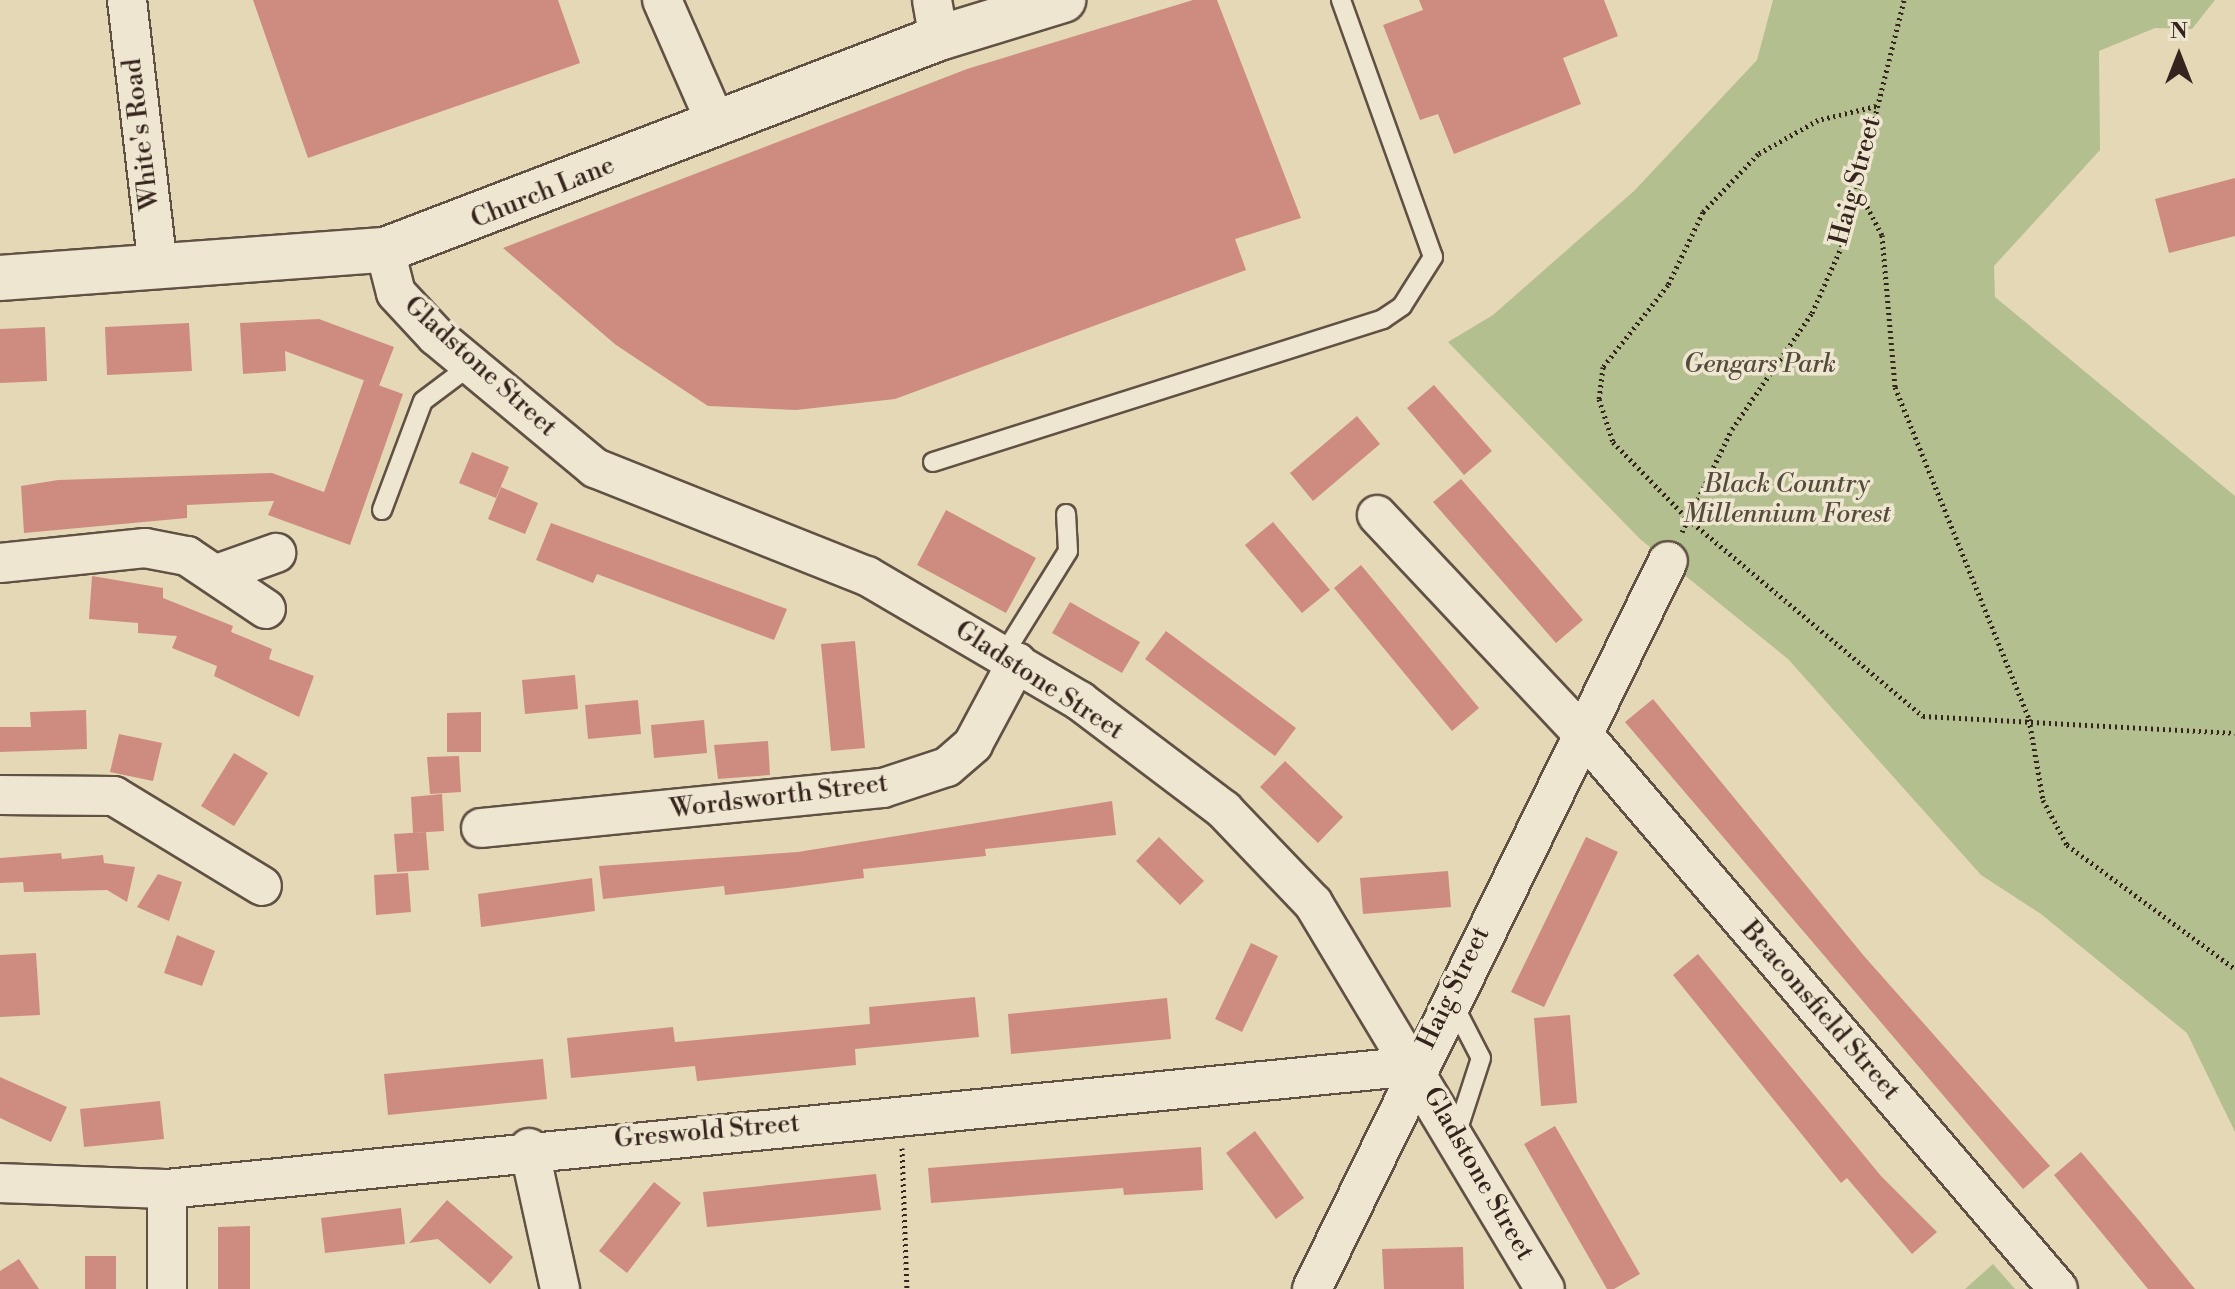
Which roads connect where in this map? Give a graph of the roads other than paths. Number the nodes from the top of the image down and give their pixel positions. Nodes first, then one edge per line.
1 (127, 0) edge
2 (662, 0) edge
3 (1063, 0) edge
4 (1341, 0) edge
5 (936, 19) edge
6 (716, 123) junction
7 (385, 250) junction
8 (158, 267) junction
9 (0, 278) edge
10 (471, 365) junction
11 (933, 462) dead end
12 (382, 510) dead end
13 (1066, 514) dead end
14 (1377, 515) dead end
15 (276, 553) dead end
16 (1668, 561) road end
17 (0, 563) edge
18 (217, 574) junction
19 (266, 609) dead end
20 (1011, 658) junction
21 (1581, 732) junction
22 (0, 795) edge
23 (481, 828) dead end
24 (262, 886) dead end
25 (1449, 998) junction
26 (1415, 1066) junction
27 (1456, 1135) junction
28 (529, 1148) junction
29 (3, 1188) edge
30 (167, 1189) junction
31 (167, 1289) edge
32 (560, 1289) edge
33 (1312, 1289) edge
34 (1545, 1289) edge
35 (2058, 1289) edge

1 - 8 street, White's Road
2 - 6 street
3 - 5 main road, Church Lane
4 - 11 lane
5 - 6 main road, Church Lane
6 - 7 main road, Church Lane
7 - 8 main road, Church Lane
7 - 10 street, Gladstone Street
8 - 9 main road, Church Lane
10 - 12 lane
10 - 20 street, Gladstone Street
13 - 20 lane
14 - 21 street
15 - 18 street
16 - 21 street, Haig Street
17 - 18 street
18 - 19 street
20 - 23 street, Wordsworth Street
20 - 26 street, Gladstone Street
21 - 25 street, Haig Street
21 - 35 street, Beaconsfield Street
22 - 24 street
25 - 26 street, Haig Street
25 - 27 lane
26 - 27 street, Gladstone Street
26 - 28 street, Greswold Street
26 - 33 street, Haig Street
27 - 34 street, Gladstone Street
28 - 30 street, Greswold Street
28 - 32 street
29 - 30 street, Greswold Street
30 - 31 street

